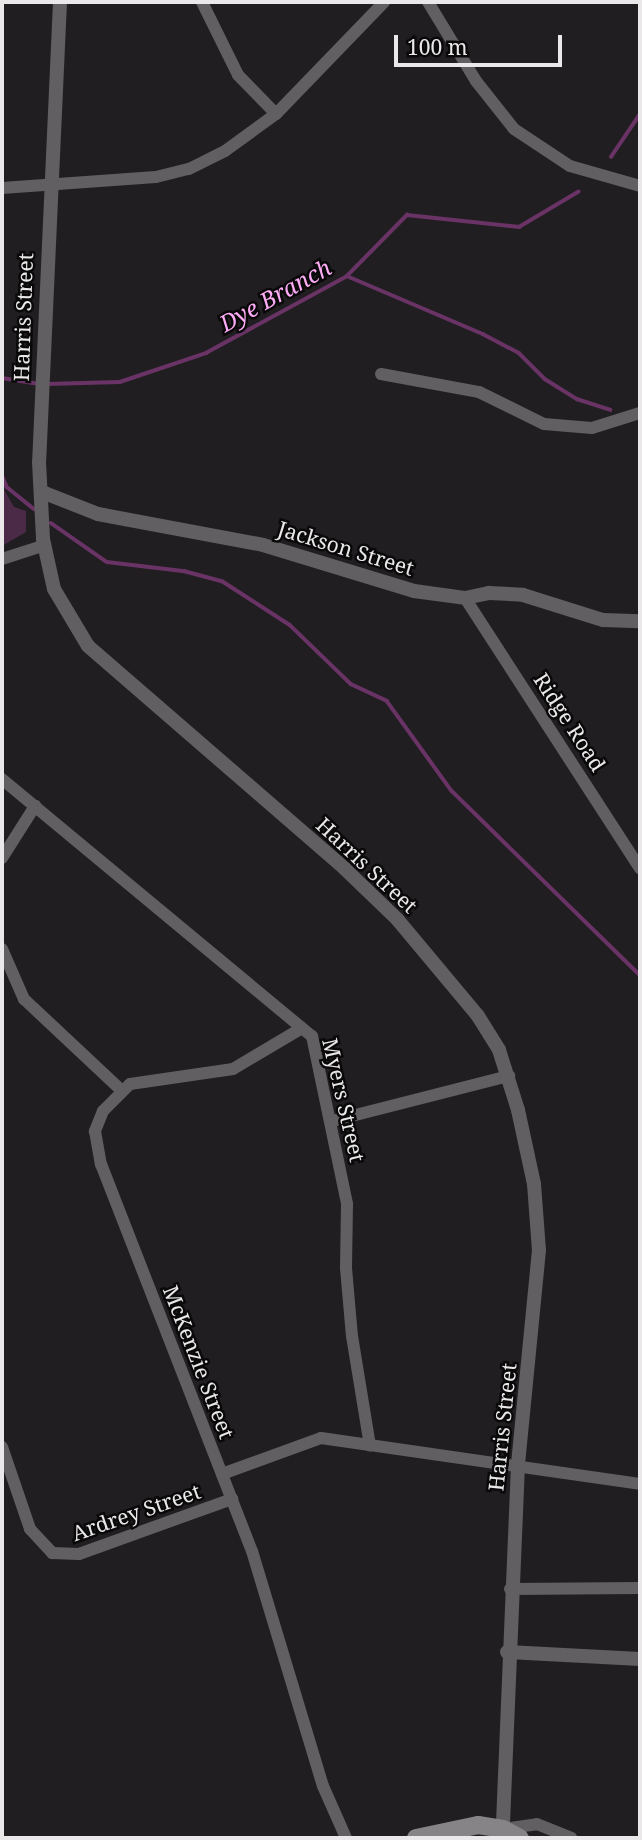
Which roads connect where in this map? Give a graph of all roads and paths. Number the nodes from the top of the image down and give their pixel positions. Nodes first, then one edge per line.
1 (60, 2) edge
2 (202, 2) edge
3 (384, 2) edge
4 (428, 2) edge
5 (276, 114) junction
6 (51, 183) junction
7 (640, 186) edge
8 (2, 188) edge
9 (381, 374) dead end
10 (640, 413) edge
11 (42, 492) junction
12 (44, 545) junction
13 (2, 559) edge
14 (465, 598) junction
15 (640, 621) edge
16 (2, 779) edge
17 (35, 806) junction
18 (2, 858) edge
19 (640, 868) edge
20 (2, 949) edge
21 (302, 1028) junction
22 (509, 1076) junction
23 (122, 1091) junction
24 (332, 1121) junction
25 (370, 1446) junction
26 (2, 1447) edge
27 (518, 1465) junction
28 (222, 1474) junction
29 (640, 1484) edge
30 (232, 1499) junction
31 (640, 1588) edge
32 (510, 1589) junction
33 (507, 1652) junction
34 (640, 1659) edge
35 (503, 1829) junction
36 (346, 1838) edge
37 (416, 1838) edge
38 (520, 1838) edge
39 (571, 1838) edge

1 - 6 street, Harris Street
2 - 5 street
3 - 5 street
4 - 7 street
5 - 6 street
6 - 8 street
6 - 11 street, Harris Street
9 - 10 street
11 - 12 street, Harris Street
11 - 14 street, Jackson Street
12 - 13 street
12 - 22 street, Harris Street
14 - 15 street, Jackson Street
14 - 19 street, Ridge Road
16 - 17 street, Myers Street
17 - 18 street
17 - 21 street, Myers Street
20 - 23 street
21 - 23 street
21 - 24 street, Myers Street
22 - 24 street
22 - 27 street, Harris Street
23 - 28 street, McKenzie Street
24 - 25 street, Myers Street
25 - 27 street, Ardrey Street
25 - 28 street, Ardrey Street
26 - 30 street, Ardrey Street
27 - 29 street, Ardrey Street
27 - 32 street, Harris Street
28 - 30 street, McKenzie Street
30 - 36 street, McKenzie Street
31 - 32 street
32 - 33 street, Harris Street
33 - 34 street
33 - 35 street, Harris Street
35 - 37 main road
35 - 38 main road
35 - 39 street

